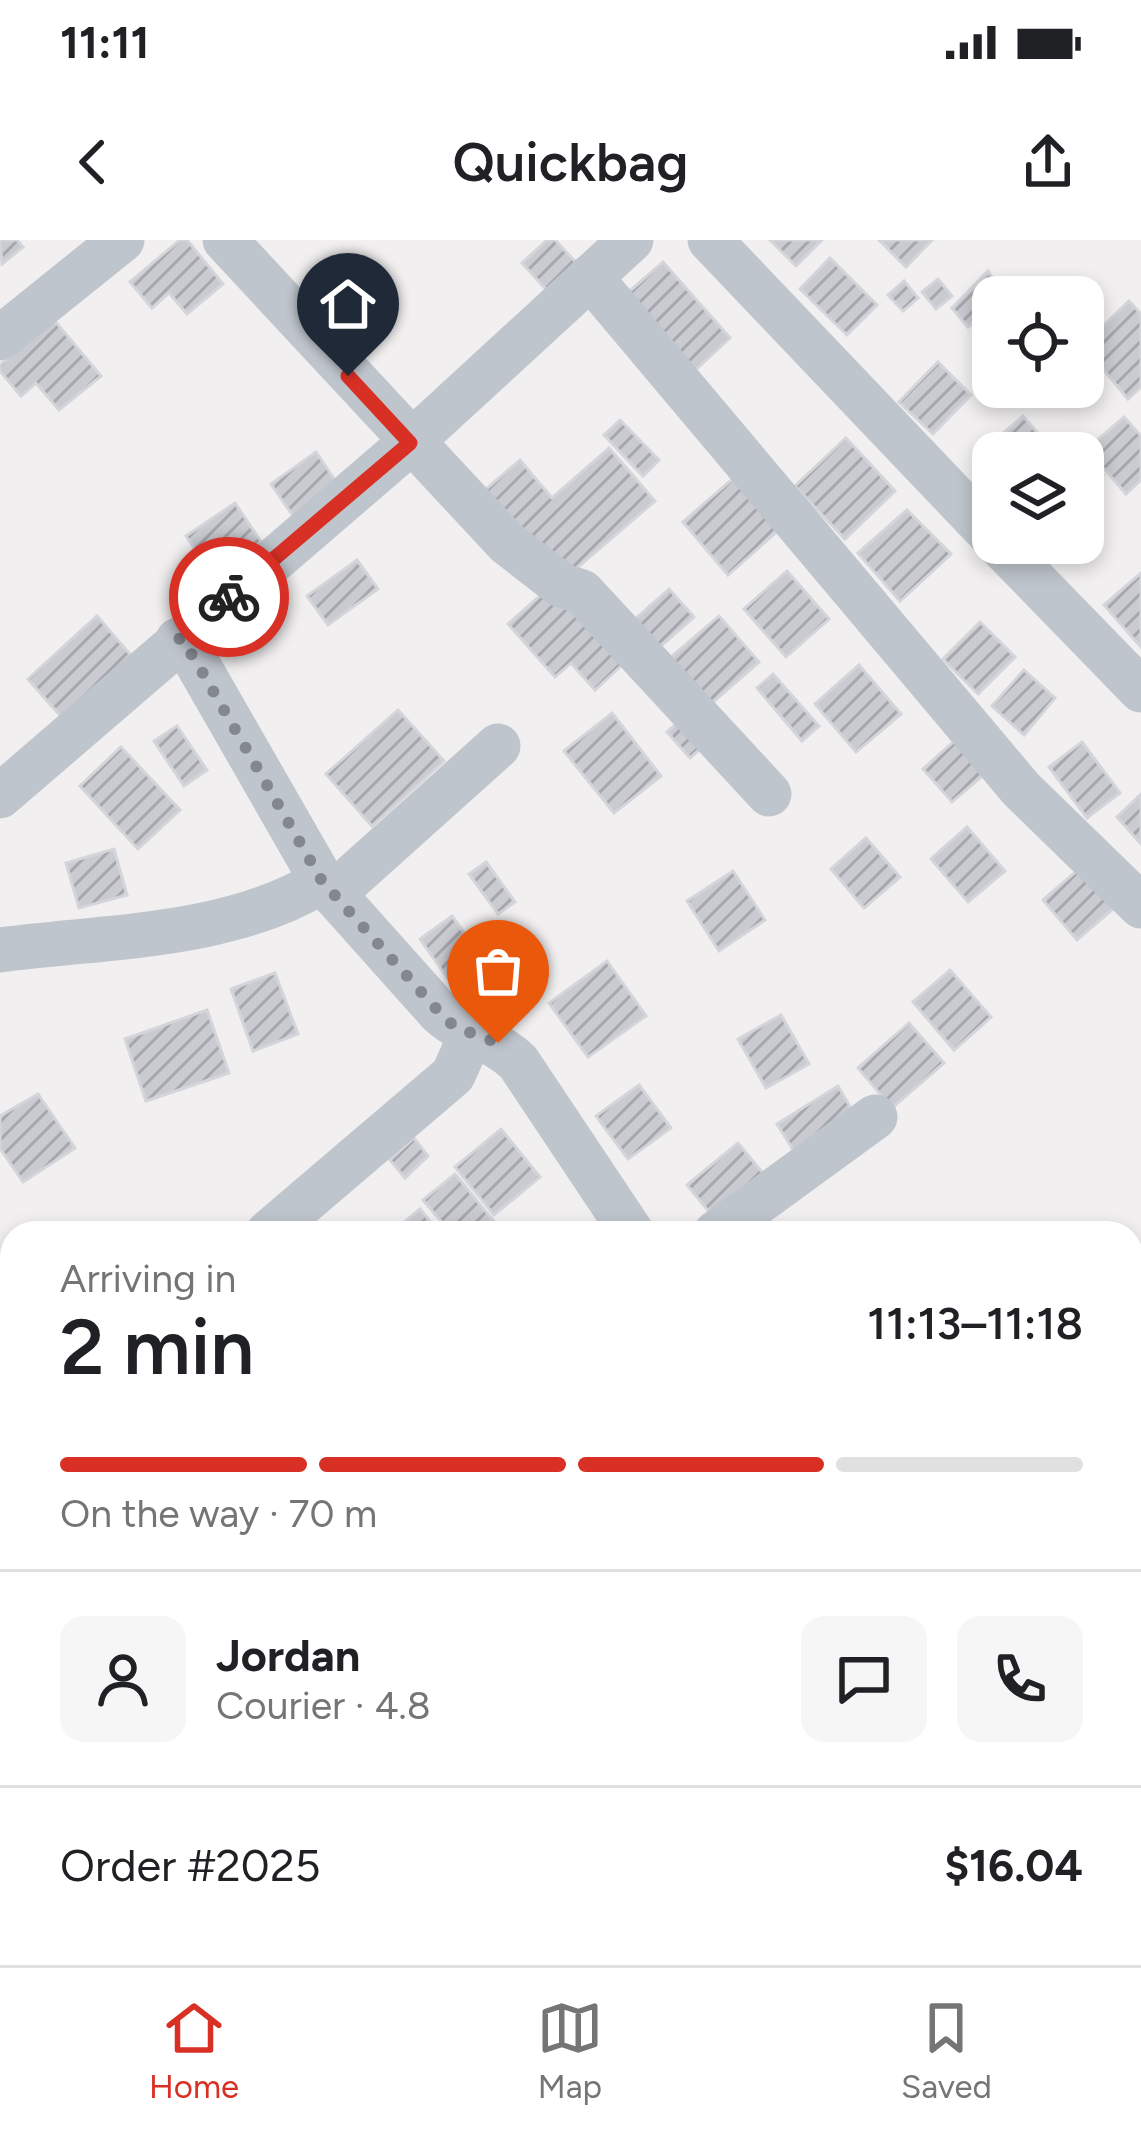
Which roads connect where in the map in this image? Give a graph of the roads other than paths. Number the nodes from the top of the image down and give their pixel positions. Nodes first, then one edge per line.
1 (122, 240) edge
2 (225, 240) edge
3 (631, 240) edge
4 (710, 240) edge
5 (590, 277) junction
6 (0, 338) edge
7 (410, 443) junction
8 (972, 515) edge
9 (1019, 564) edge
10 (178, 640) junction
11 (1141, 690) edge
12 (499, 746) dead end
13 (2, 789) edge
14 (769, 794) dead end
15 (327, 888) junction
16 (1141, 906) edge
17 (0, 950) edge
18 (472, 1033) junction
19 (875, 1117) dead end
20 (282, 1221) edge
21 (624, 1221) edge
22 (732, 1221) edge

1 - 6 street
2 - 7 street
3 - 5 street
4 - 8 street
5 - 7 street
5 - 16 street
7 - 10 street
7 - 14 street
9 - 11 street
10 - 13 street
10 - 15 street
12 - 15 street
15 - 17 street
15 - 18 street
18 - 20 street
18 - 21 street
19 - 22 street

